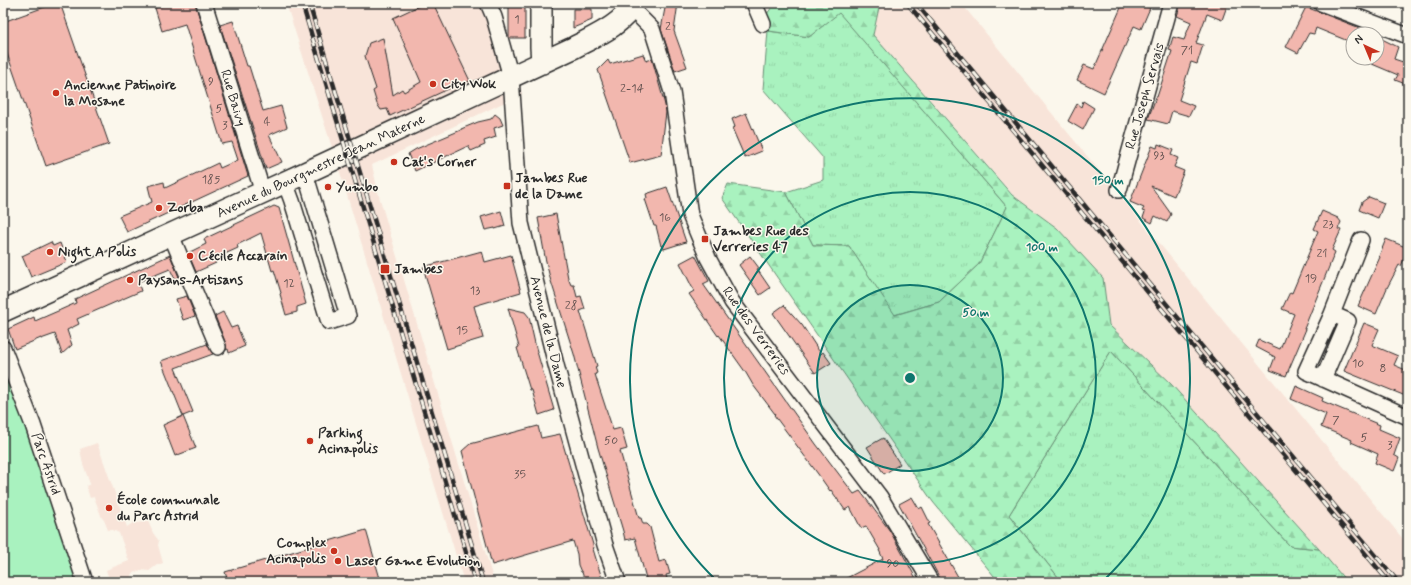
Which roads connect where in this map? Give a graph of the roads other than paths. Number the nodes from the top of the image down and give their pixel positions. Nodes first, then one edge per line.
1 (204, 3) edge
2 (488, 3) edge
3 (541, 3) edge
4 (754, 3) edge
5 (1171, 3) edge
6 (1321, 3) edge
7 (633, 6) edge
8 (763, 24) dead end
9 (1408, 36) edge
10 (542, 63) junction
11 (511, 77) junction
12 (305, 173) junction
13 (286, 182) junction
14 (1119, 190) dead end
15 (263, 193) junction
16 (171, 235) junction
17 (1361, 240) dead end
18 (3, 311) edge
19 (218, 347) dead end
20 (3, 348) edge
21 (1408, 416) edge
22 (86, 582) edge
23 (618, 582) edge
24 (931, 582) edge

1 - 15 street, Rue Baivy
2 - 11 street, Avenue de la Dame
3 - 10 main road
4 - 8 street
5 - 14 street, Rue Joseph Servais
6 - 9 street
7 - 10 main road, Avenue du Bourgmestre Jean Materne
7 - 24 street, Rue des Verreries
10 - 11 main road, Avenue du Bourgmestre Jean Materne
11 - 12 main road, Avenue du Bourgmestre Jean Materne
11 - 23 street, Avenue de la Dame
12 - 13 main road, Avenue du Bourgmestre Jean Materne
12 - 13 street
13 - 15 main road, Avenue du Bourgmestre Jean Materne
15 - 16 main road, Avenue du Bourgmestre Jean Materne
16 - 18 main road, Avenue du Bourgmestre Jean Materne
16 - 19 street
17 - 21 street
20 - 22 street, Parc Astrid

